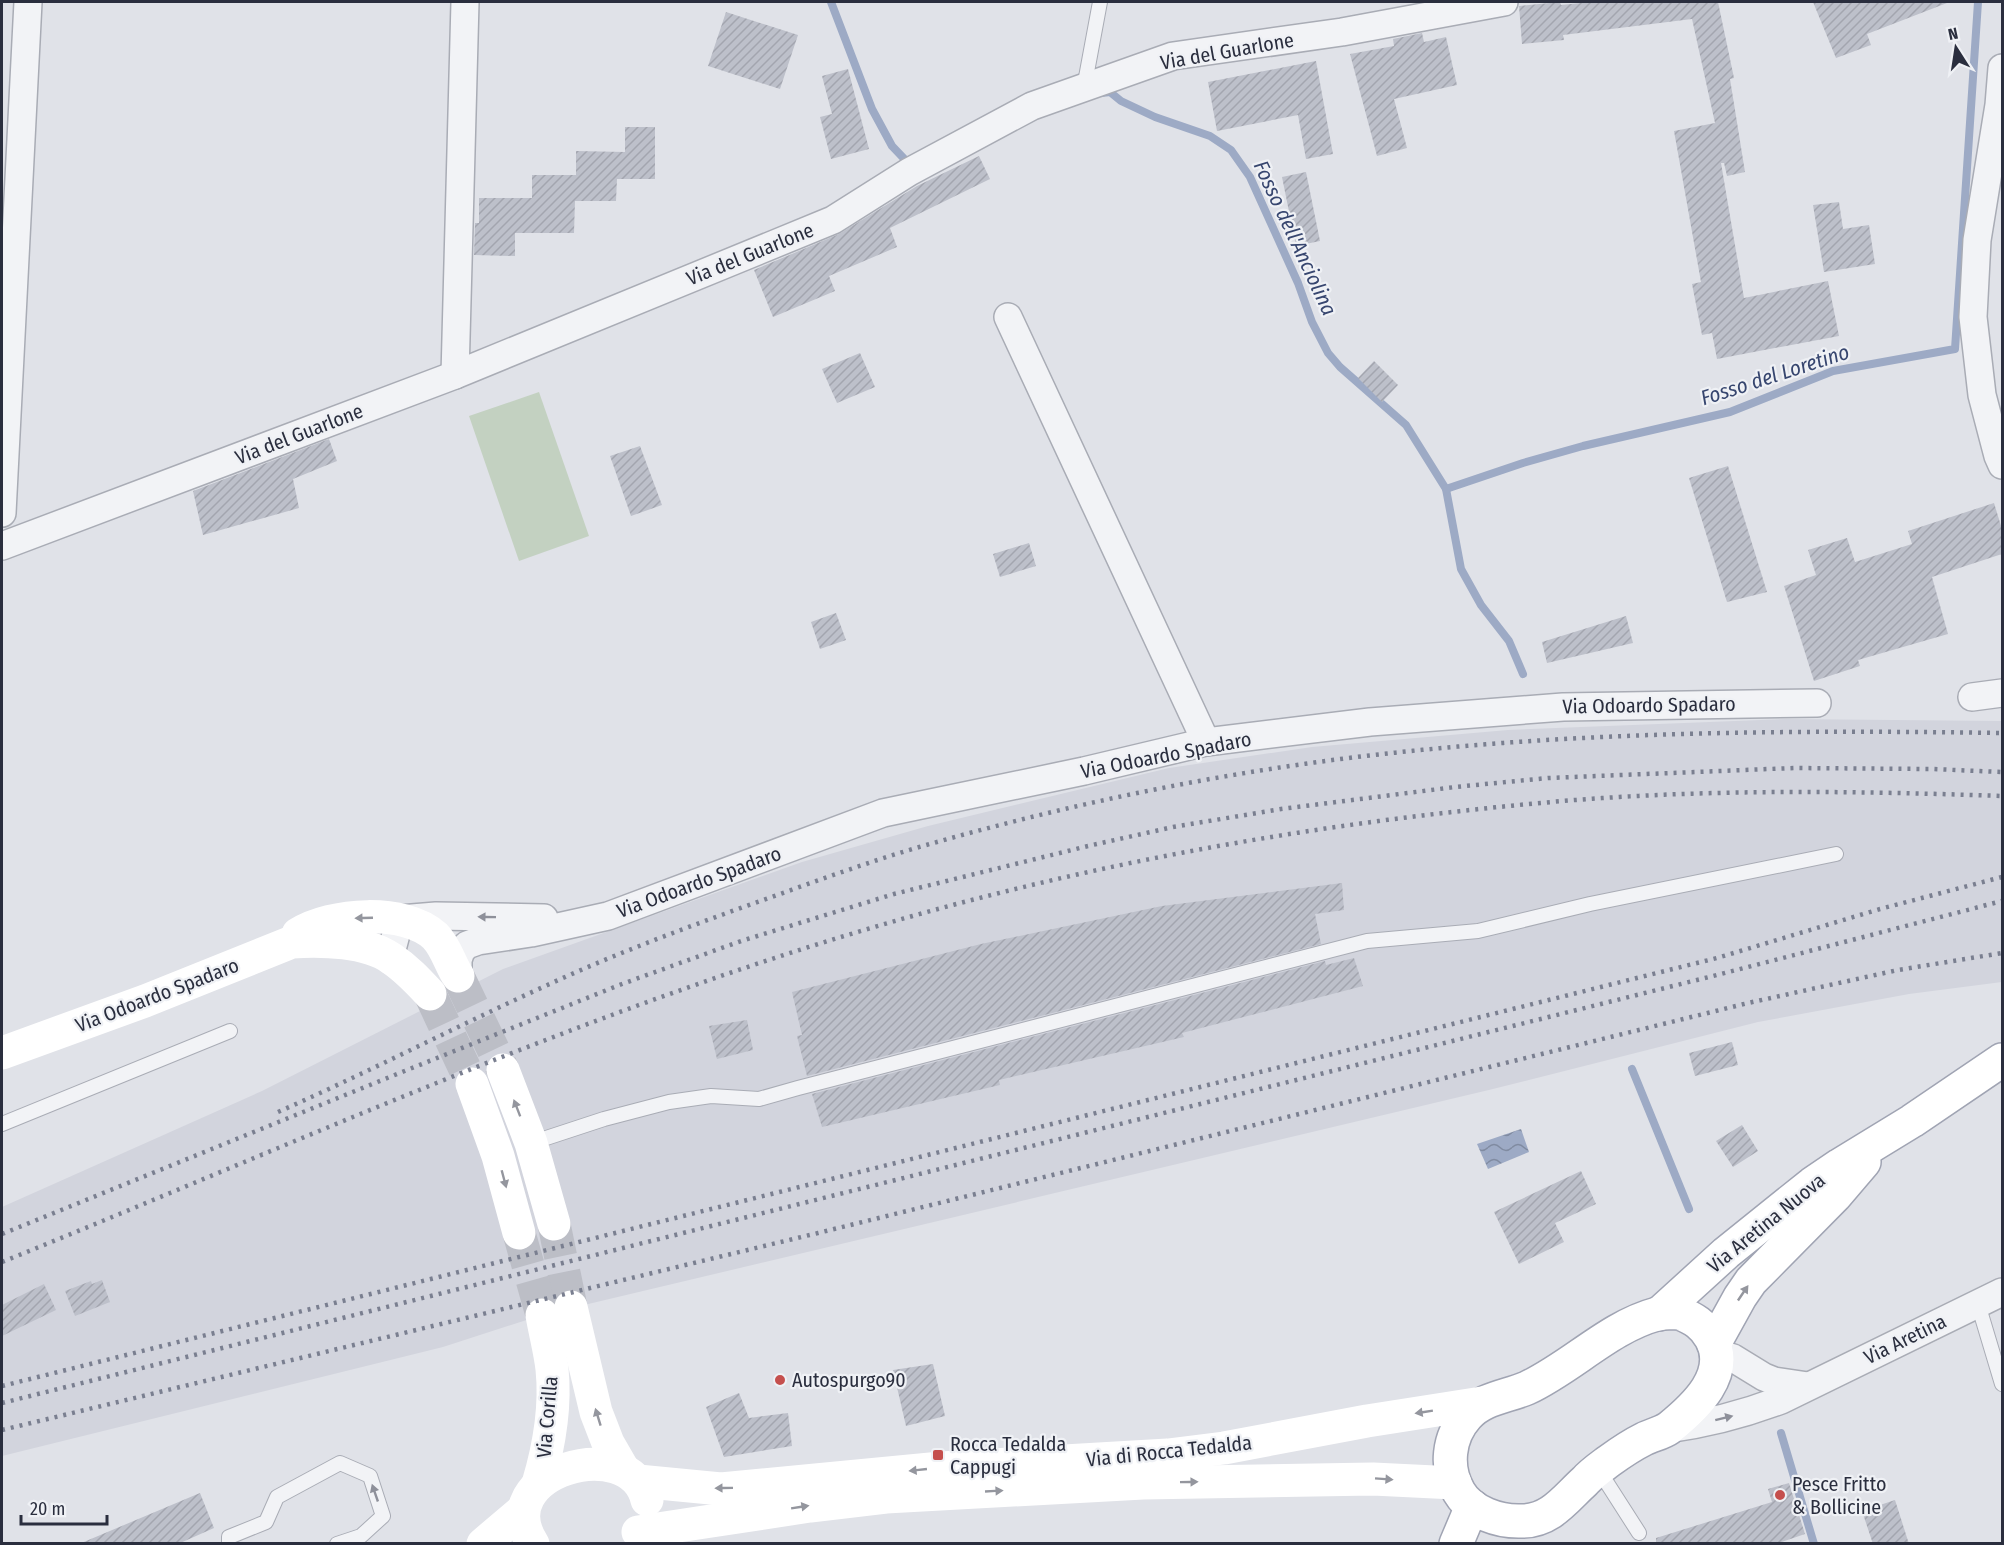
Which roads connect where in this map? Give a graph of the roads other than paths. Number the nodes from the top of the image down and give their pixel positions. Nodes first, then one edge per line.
1 (28, 2) edge
2 (465, 2) edge
3 (1100, 2) edge
4 (1504, 2) edge
5 (2002, 68) edge
6 (1084, 88) junction
7 (1008, 317) dead end
8 (455, 375) junction
9 (2002, 465) edge
10 (2, 513) edge
11 (2, 546) edge
12 (2002, 693) edge
13 (1972, 697) dead end
14 (1817, 703) dead end
15 (1206, 742) junction
16 (1836, 854) dead end
17 (608, 916) junction
18 (400, 919) junction
19 (270, 951) junction
20 (390, 957) junction
21 (458, 976) joint
22 (430, 994) tunnel mouth
23 (230, 1031) dead end
24 (2, 1053) edge
25 (2002, 1060) edge
26 (503, 1070) tunnel mouth
27 (472, 1084) tunnel mouth
28 (2, 1124) edge
29 (1880, 1142) junction
30 (531, 1143) junction
31 (554, 1224) tunnel mouth
32 (519, 1233) tunnel mouth
33 (2002, 1292) edge
34 (1978, 1304) junction
35 (1659, 1314) junction
36 (1716, 1348) junction
37 (2002, 1384) edge
38 (1808, 1386) junction
39 (1482, 1403) junction
40 (1667, 1429) junction
41 (1598, 1469) junction
42 (631, 1475) junction
43 (1463, 1495) junction
44 (531, 1497) junction
45 (1515, 1533) edge
46 (1639, 1533) dead end
47 (629, 1538) edge
48 (229, 1544) edge
49 (337, 1544) edge
50 (483, 1544) edge
51 (533, 1544) edge
52 (1456, 1544) edge

1 - 10 street
2 - 8 street
3 - 6 lane
4 - 6 street, Via del Guarlone
5 - 9 street
6 - 8 street, Via del Guarlone
7 - 15 street
8 - 11 street, Via del Guarlone
12 - 13 street
14 - 15 street, Via Odoardo Spadaro
15 - 17 street, Via Odoardo Spadaro
16 - 30 lane
17 -> 18 street, Via Odoardo Spadaro
17 - 21 street, Via Odoardo Spadaro
18 -> 19 street
18 - 20 street
18 - 21 street
19 - 20 street, Via Odoardo Spadaro
19 - 24 street, Via Odoardo Spadaro
20 - 22 street
23 - 28 lane
25 - 29 street, Via Aretina Nuova
30 -> 26 street
27 -> 32 street
29 - 35 street, Via Aretina Nuova
36 -> 29 street, Via Aretina Nuova
30 - 31 street
33 - 34 street, Via Aretina
34 - 37 lane
34 - 38 street, Via Aretina
35 - 36 street
35 - 39 street, Via di Rocca Tedalda
36 - 38 street
36 - 40 street, Via Aretina Nuova
40 -> 38 street, Via Aretina
39 -> 42 street, Via di Rocca Tedalda
39 - 43 street
40 - 41 street, Via Aretina Nuova
41 - 45 street, Via Aretina Nuova
41 - 46 lane
42 - 44 street, Via di Rocca Tedalda
42 -> 44 street, Via Corilla
42 - 47 street, Via di Rocca Tedalda
43 - 45 street
47 -> 43 street, Via di Rocca Tedalda
43 - 52 street
44 - 50 street, Via di Rocca Tedalda
44 - 51 street
49 -> 48 lane

